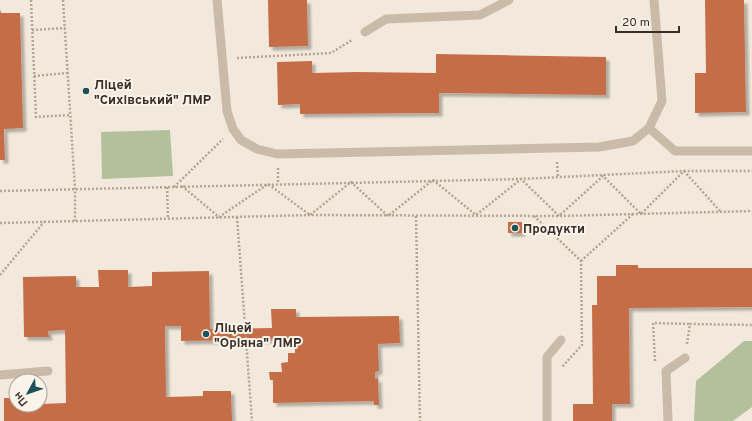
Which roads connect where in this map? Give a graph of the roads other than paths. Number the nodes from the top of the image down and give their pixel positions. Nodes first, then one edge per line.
1 (217, 0) edge
2 (509, 0) edge
3 (654, 0) edge
4 (365, 32) road end
5 (649, 128) junction
6 (752, 151) edge
7 (561, 340) dead end
8 (685, 358) road end
9 (48, 371) dead end
10 (0, 375) edge
11 (547, 421) edge
12 (668, 421) edge

1 - 5 lane
2 - 4 lane
3 - 5 lane
5 - 6 lane
7 - 11 lane
8 - 12 lane
9 - 10 lane

